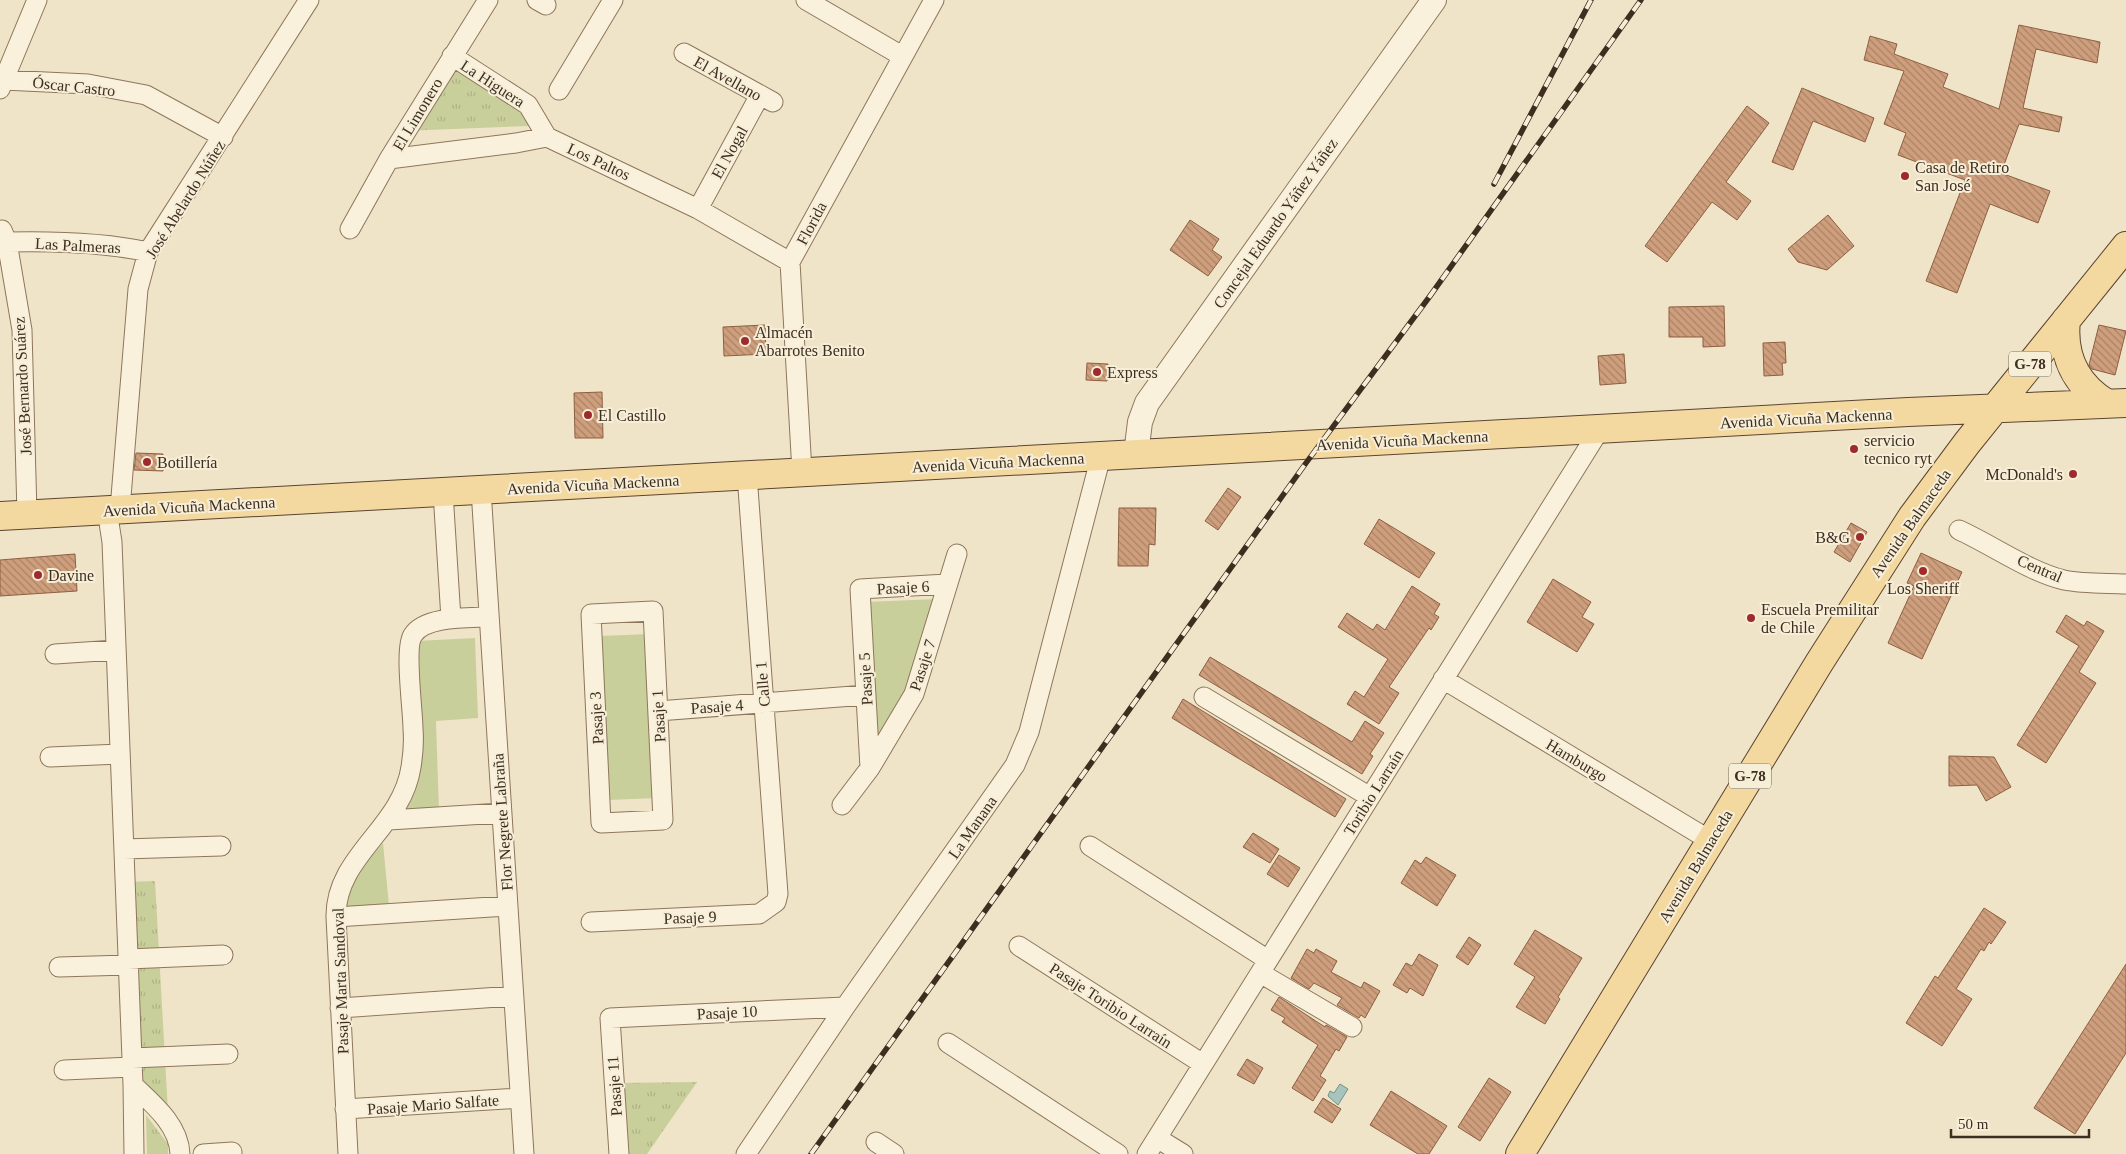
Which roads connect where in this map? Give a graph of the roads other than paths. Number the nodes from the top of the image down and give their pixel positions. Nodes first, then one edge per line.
1 (37, 0) edge
2 (309, 0) edge
3 (488, 0) edge
4 (613, 0) edge
5 (806, 0) edge
6 (934, 0) edge
7 (1434, 0) edge
8 (684, 53) dead end
9 (452, 56) junction
10 (902, 56) junction
11 (2, 85) edge
12 (559, 90) dead end
13 (766, 99) joint
14 (223, 137) junction
15 (547, 137) junction
16 (389, 160) junction
17 (698, 208) junction
18 (350, 229) dead end
19 (5, 236) joint
20 (2126, 246) edge
21 (148, 252) junction
22 (790, 262) junction
23 (2066, 320) junction
24 (2116, 403) edge
25 (1995, 408) junction
26 (1600, 429) junction
27 (1136, 454) junction
28 (1101, 456) junction
29 (802, 472) junction
30 (747, 475) junction
31 (481, 490) junction
32 (443, 492) junction
33 (114, 510) junction
34 (27, 514) junction
35 (0, 516) edge
36 (1959, 530) dead end
37 (957, 554) dead end
38 (947, 584) junction
39 (2126, 584) edge
40 (860, 589) joint
41 (654, 611) joint
42 (488, 617) junction
43 (451, 619) junction
44 (116, 650) junction
45 (55, 654) dead end
46 (1444, 679) junction
47 (866, 694) junction
48 (1204, 697) dead end
49 (764, 703) junction
50 (658, 711) junction
51 (120, 754) junction
52 (50, 757) dead end
53 (870, 768) junction
54 (1370, 797) junction
55 (842, 805) dead end
56 (501, 812) junction
57 (389, 820) junction
58 (663, 820) joint
59 (1711, 841) junction
60 (221, 846) dead end
61 (1090, 846) dead end
62 (124, 849) junction
63 (778, 894) joint
64 (507, 906) junction
65 (336, 917) junction
66 (591, 922) dead end
67 (1019, 946) dead end
68 (223, 956) dead end
69 (128, 962) junction
70 (59, 967) dead end
71 (1264, 967) junction
72 (513, 996) junction
73 (845, 1007) junction
74 (340, 1008) junction
75 (610, 1018) joint
76 (1352, 1028) dead end
77 (948, 1043) dead end
78 (228, 1054) dead end
79 (1203, 1064) junction
80 (64, 1070) dead end
81 (132, 1070) junction
82 (520, 1098) junction
83 (345, 1110) junction
84 (1156, 1138) junction
85 (876, 1142) dead end
86 (232, 1152) dead end
87 (134, 1154) edge
88 (180, 1154) edge
89 (203, 1154) edge
90 (348, 1154) edge
91 (524, 1154) edge
92 (618, 1154) edge
93 (746, 1154) edge
94 (894, 1154) edge
95 (1118, 1154) edge
96 (1146, 1154) edge
97 (1183, 1154) edge
98 (1520, 1154) edge

1 - 11 street
2 - 14 street, José Abelardo Núñez
3 - 9 street, El Limonero
4 - 12 street
5 - 10 street
6 - 10 street, Florida
7 - 27 street, Concejal Eduardo Yáñez Yáñez
8 - 13 street, El Avellano
9 - 15 street, La Higuera
9 - 16 street, El Limonero
10 - 22 street, Florida
11 - 14 street, Óscar Castro
13 - 17 street, El Nogal
14 - 21 street, José Abelardo Núñez
15 - 16 street, Los Paltos
15 - 17 street, Los Paltos
16 - 18 street, El Limonero
17 - 22 street, Los Paltos
19 - 21 street, Las Palmeras
19 - 34 street, José Bernardo Suárez
20 - 23 main road, Avenida Balmaceda / G-78
21 - 33 street, José Abelardo Núñez
22 - 29 street, Florida
23 - 24 main road
23 - 25 main road, Avenida Balmaceda / G-78
24 - 25 main road, Avenida Vicuña Mackenna
25 - 26 main road, Avenida Vicuña Mackenna
25 - 59 main road, Avenida Balmaceda / G-78
26 - 27 main road, Avenida Vicuña Mackenna
26 - 46 street, Toribio Larraín
27 - 28 main road, Avenida Vicuña Mackenna
28 - 29 main road, Avenida Vicuña Mackenna
28 - 73 street, La Manana
29 - 30 main road, Avenida Vicuña Mackenna
30 - 31 main road, Avenida Vicuña Mackenna
30 - 49 street, Calle 1
31 - 32 main road, Avenida Vicuña Mackenna
31 - 42 street, Flor Negrete Labraña
32 - 33 main road, Avenida Vicuña Mackenna
32 - 43 street
33 - 34 main road, Avenida Vicuña Mackenna
33 - 44 street, José Abelardo Núñez
34 - 35 main road, Avenida Vicuña Mackenna
36 - 39 street, Central
37 - 38 street, Pasaje 7
38 - 40 street, Pasaje 6
38 - 53 street, Pasaje 7
40 - 47 street, Pasaje 5
41 - 50 street, Pasaje 1
41 - 58 street, Pasaje 3
42 - 43 street
42 - 56 street, Flor Negrete Labraña
43 - 57 street, Pasaje Marta Sandoval
44 - 45 street
44 - 51 street, José Abelardo Núñez
46 - 54 street, Toribio Larraín
46 - 59 street, Hamburgo
47 - 49 street, Pasaje 4
47 - 53 street, Pasaje 5
48 - 54 street
49 - 50 street, Pasaje 4
49 - 63 street, Calle 1
50 - 58 street, Pasaje 1
51 - 52 street
51 - 62 street, José Abelardo Núñez
53 - 55 street, Pasaje 7
54 - 71 street, Toribio Larraín
56 - 57 street
56 - 64 street, Flor Negrete Labraña
57 - 65 street, Pasaje Marta Sandoval
59 - 98 main road, Avenida Balmaceda / G-78
60 - 62 street
61 - 71 street
62 - 69 street, José Abelardo Núñez
63 - 66 street, Pasaje 9
64 - 65 street
64 - 72 street, Flor Negrete Labraña
65 - 74 street, Pasaje Marta Sandoval
67 - 79 street, Pasaje Toribio Larraín
68 - 69 street
69 - 70 street
69 - 81 street, José Abelardo Núñez
71 - 76 street
71 - 79 street, Toribio Larraín
72 - 74 street
72 - 82 street, Flor Negrete Labraña
73 - 75 street, Pasaje 10
73 - 93 street, La Manana
74 - 83 street, Pasaje Marta Sandoval
75 - 92 street, Pasaje 11
77 - 95 street
78 - 81 street
79 - 84 street, Toribio Larraín
80 - 81 street
81 - 87 street, José Abelardo Núñez
81 - 88 street
82 - 83 street, Pasaje Mario Salfate
82 - 91 street, Flor Negrete Labraña
83 - 90 street, Pasaje Marta Sandoval
84 - 96 street, Toribio Larraín
84 - 97 street
85 - 94 street
86 - 89 street

